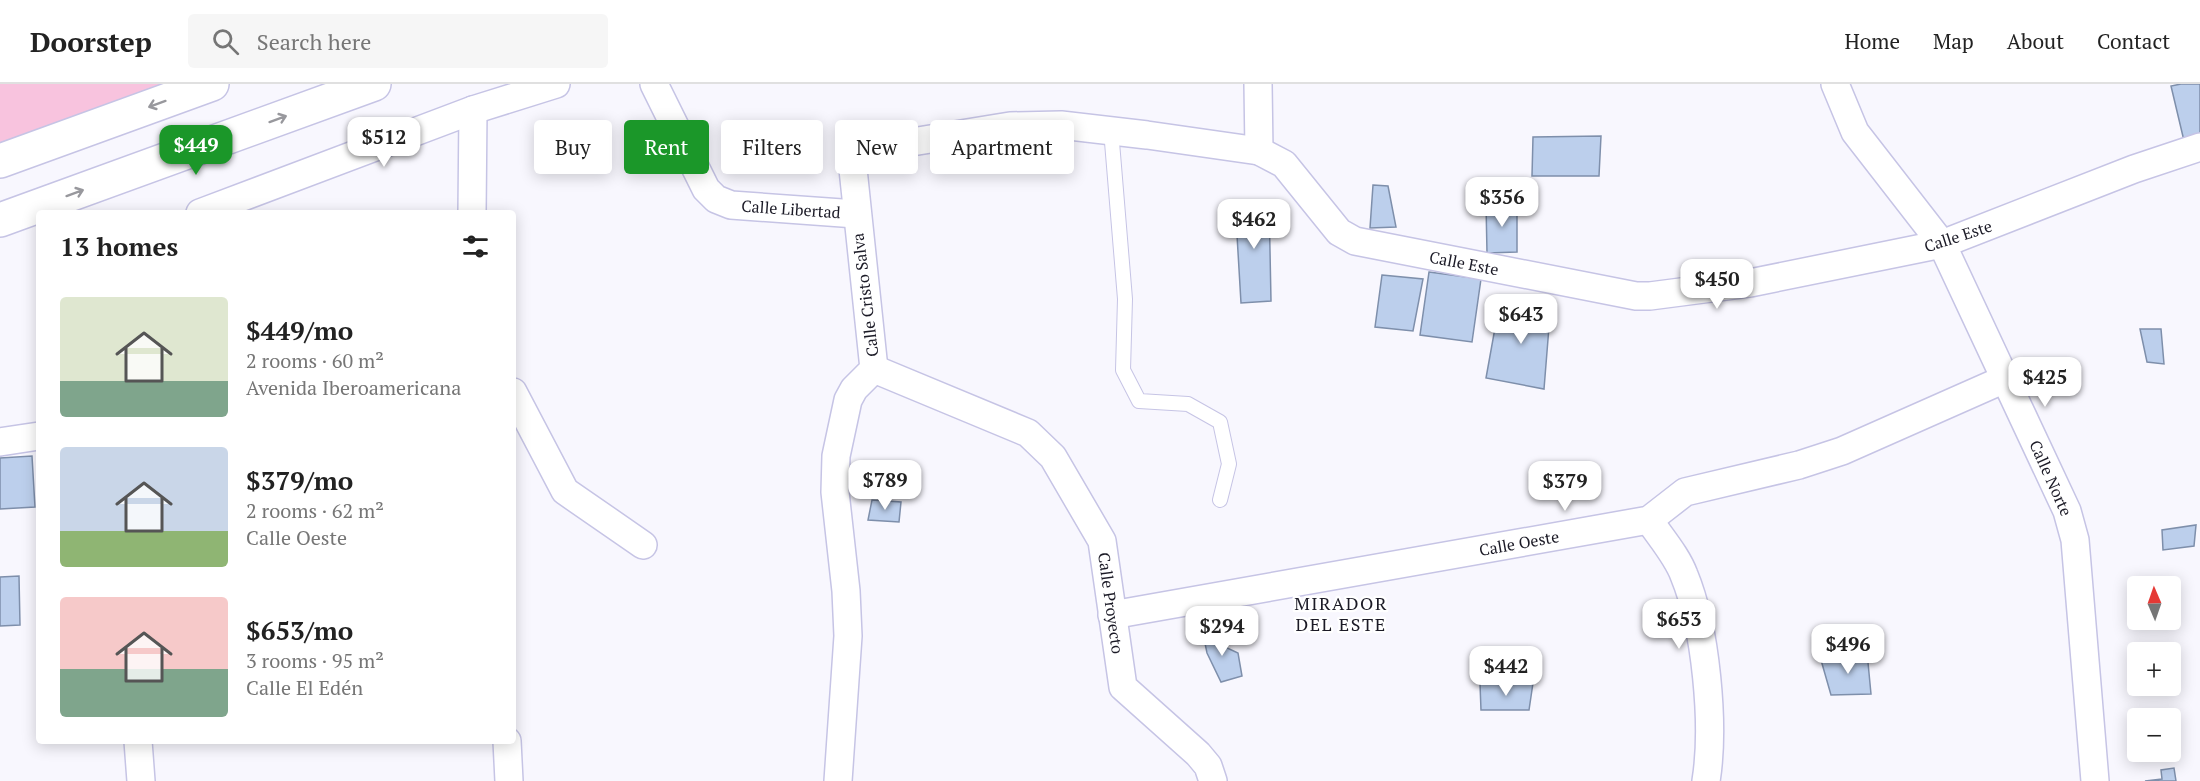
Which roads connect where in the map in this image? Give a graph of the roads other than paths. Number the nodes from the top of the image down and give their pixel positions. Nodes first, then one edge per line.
1 (212, 84) edge
2 (374, 84) edge
3 (556, 84) edge
4 (654, 84) edge
5 (1258, 84) edge
6 (1834, 84) edge
7 (473, 110) junction
8 (1112, 130) junction
9 (918, 140) edge
10 (2200, 147) edge
11 (1258, 151) junction
12 (0, 161) edge
13 (852, 174) edge
14 (208, 210) edge
15 (472, 210) edge
16 (856, 214) junction
17 (0, 220) edge
18 (1942, 244) junction
19 (874, 369) junction
20 (2007, 378) junction
21 (516, 398) edge
22 (36, 436) edge
23 (0, 442) edge
24 (1220, 500) dead end
25 (1649, 520) junction
26 (643, 545) dead end
27 (1112, 615) junction
28 (138, 744) edge
29 (507, 744) edge
30 (141, 781) edge
31 (509, 781) edge
32 (838, 781) edge
33 (1213, 781) edge
34 (1706, 781) edge
35 (2095, 781) edge

1 -> 12 street
17 -> 2 street
3 - 7 street
4 - 16 street, Calle Libertad
5 - 11 street
6 - 18 street, Calle Norte
7 - 14 street
7 - 15 street
8 - 9 street, Calle Este
8 - 11 street, Calle Este
8 - 24 lane
10 - 18 street, Calle Este
11 - 18 street, Calle Este
13 - 16 street, Calle Cristo Salva
16 - 19 street, Calle Cristo Salva
18 - 20 street, Calle Norte
19 - 27 street, Calle Proyecto
19 - 32 street, Calle Cristo Salva
20 - 25 street, Calle Oeste
20 - 35 street, Calle Norte
21 - 26 street
22 - 23 street
25 - 27 street, Calle Oeste
25 - 34 street
27 - 33 street, Calle Proyecto
28 - 30 street
29 - 31 street

